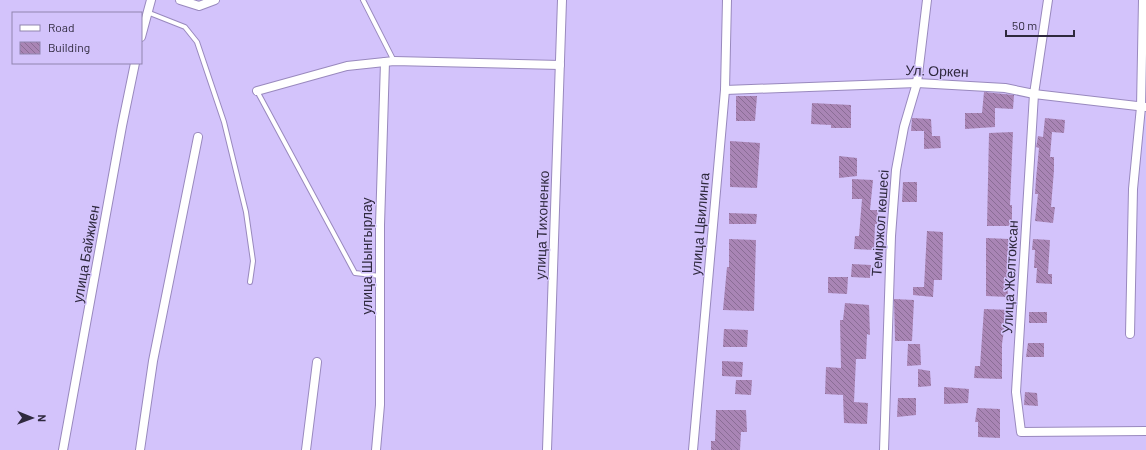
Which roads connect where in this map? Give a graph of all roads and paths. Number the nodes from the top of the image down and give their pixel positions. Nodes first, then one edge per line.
1 (150, 0) edge
2 (180, 0) edge
3 (215, 0) edge
4 (363, 0) edge
5 (562, 0) edge
6 (727, 0) edge
7 (927, 0) edge
8 (1048, 0) edge
9 (1143, 0) edge
10 (146, 12) junction
11 (142, 32) edge
12 (394, 61) junction
13 (385, 62) junction
14 (135, 64) edge
15 (560, 65) junction
16 (917, 83) junction
17 (725, 90) junction
18 (257, 91) joint
19 (1034, 94) junction
20 (1144, 107) edge
21 (198, 137) dead end
22 (380, 276) junction
23 (250, 282) dead end
24 (1130, 334) dead end
25 (317, 362) dead end
26 (1146, 431) edge
27 (63, 450) edge
28 (140, 450) edge
29 (306, 450) edge
30 (376, 450) edge
31 (547, 450) edge
32 (693, 450) edge
33 (884, 450) edge

1 - 10 street
2 - 3 street
4 - 12 lane
5 - 15 street, улица Тихоненко
6 - 17 street, улица Цвилинга
7 - 16 street, Теміржол көшесі
8 - 19 street, Улица Желтоксан
9 - 20 street
10 - 11 street
10 - 23 lane
12 - 13 street
12 - 15 street
13 - 18 street
13 - 22 street, улица Шынгырлау
14 - 27 street, улица Байжиен
15 - 31 street, улица Тихоненко
16 - 17 street, Ул. Оркен
16 - 19 street, Ул. Оркен
16 - 33 street, Теміржол көшесі
17 - 32 street, улица Цвилинга
18 - 22 lane
19 - 20 street, Ул. Оркен
19 - 26 street, Улица Желтоксан
20 - 24 street
21 - 28 street
22 - 30 street, улица Шынгырлау
25 - 29 street

